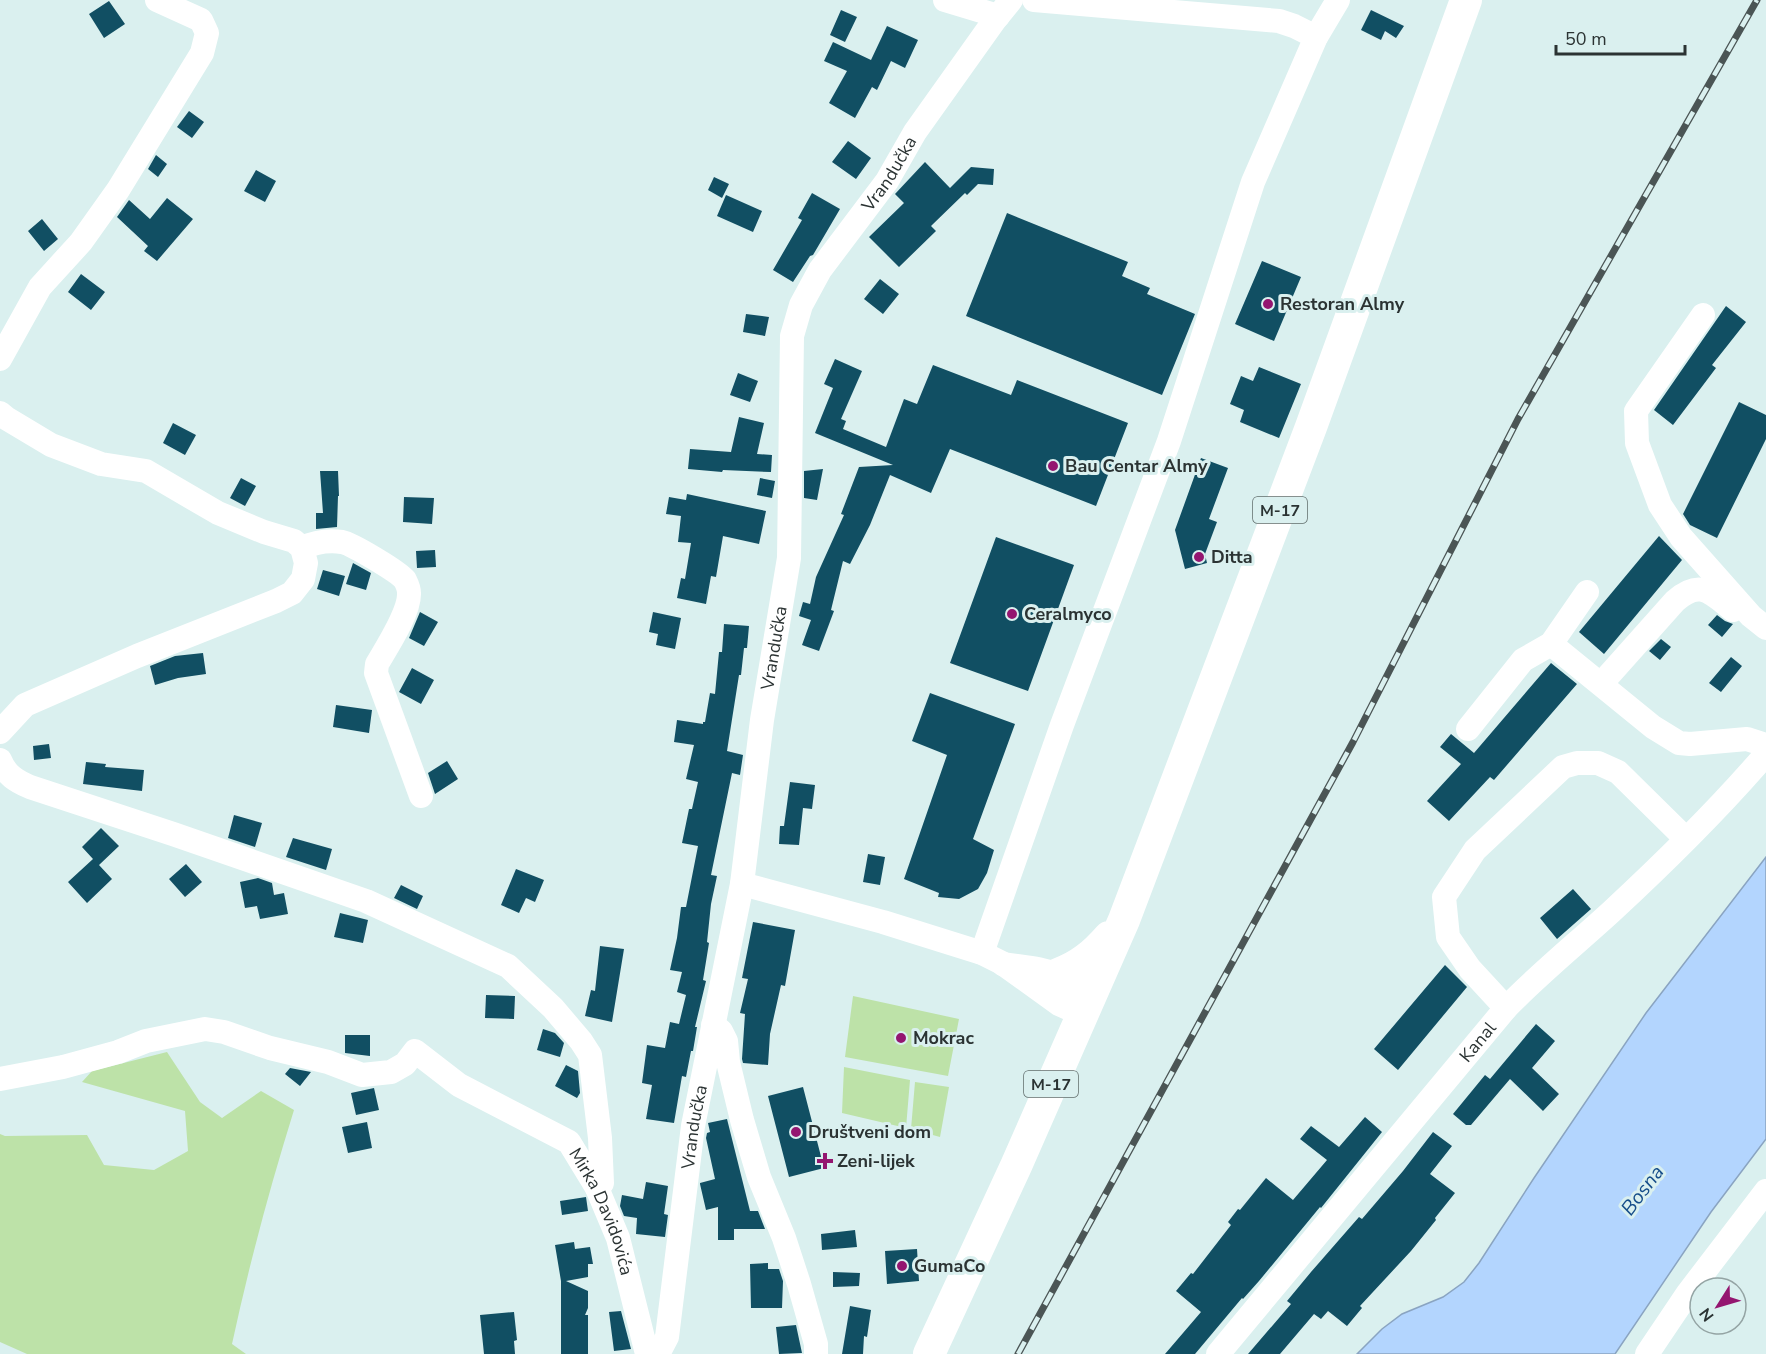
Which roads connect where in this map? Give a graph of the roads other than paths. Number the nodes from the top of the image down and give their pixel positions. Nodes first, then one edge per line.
1 (157, 0) edge
2 (945, 0) edge
3 (1034, 0) edge
4 (1338, 0) edge
5 (1466, 0) edge
6 (1004, 8) edge
7 (1316, 37) junction
8 (1703, 315) dead end
9 (0, 359) edge
10 (0, 413) edge
11 (302, 548) junction
12 (1587, 592) dead end
13 (1758, 622) edge
14 (1551, 644) junction
15 (1601, 684) junction
16 (1468, 729) dead end
17 (0, 732) edge
18 (1766, 745) edge
19 (1766, 754) edge
20 (0, 760) edge
21 (421, 796) dead end
22 (1686, 839) junction
23 (742, 884) junction
24 (1124, 920) junction
25 (992, 958) junction
26 (1058, 974) junction
27 (1084, 1008) junction
28 (1506, 1008) junction
29 (713, 1025) junction
30 (0, 1080) edge
31 (597, 1188) junction
32 (1766, 1191) edge
33 (647, 1354) edge
34 (657, 1354) edge
35 (816, 1354) edge
36 (929, 1354) edge
37 (1218, 1354) edge
38 (1647, 1354) edge

1 - 9 street
2 - 6 street
3 - 7 street
4 - 7 street
5 - 24 main road, M-17
6 - 23 street, Vrandučka
7 - 25 street
8 - 13 street
10 - 11 street
11 - 17 street
11 - 21 street
12 - 14 street
13 - 15 street
14 - 15 street
14 - 16 street
15 - 18 street
19 - 22 street, Kanal
20 - 31 street
22 - 28 street, Kanal
22 - 28 street
23 - 25 street
23 - 29 street, Vrandučka
24 - 26 main road
24 - 27 main road, M-17
25 - 26 street
25 - 27 street
26 - 27 street
27 - 36 main road, M-17
28 - 37 street, Kanal
29 - 34 street, Vrandučka
29 - 35 street
30 - 31 street, Mirka Davidovića
31 - 33 street, Mirka Davidovića
32 - 38 street

